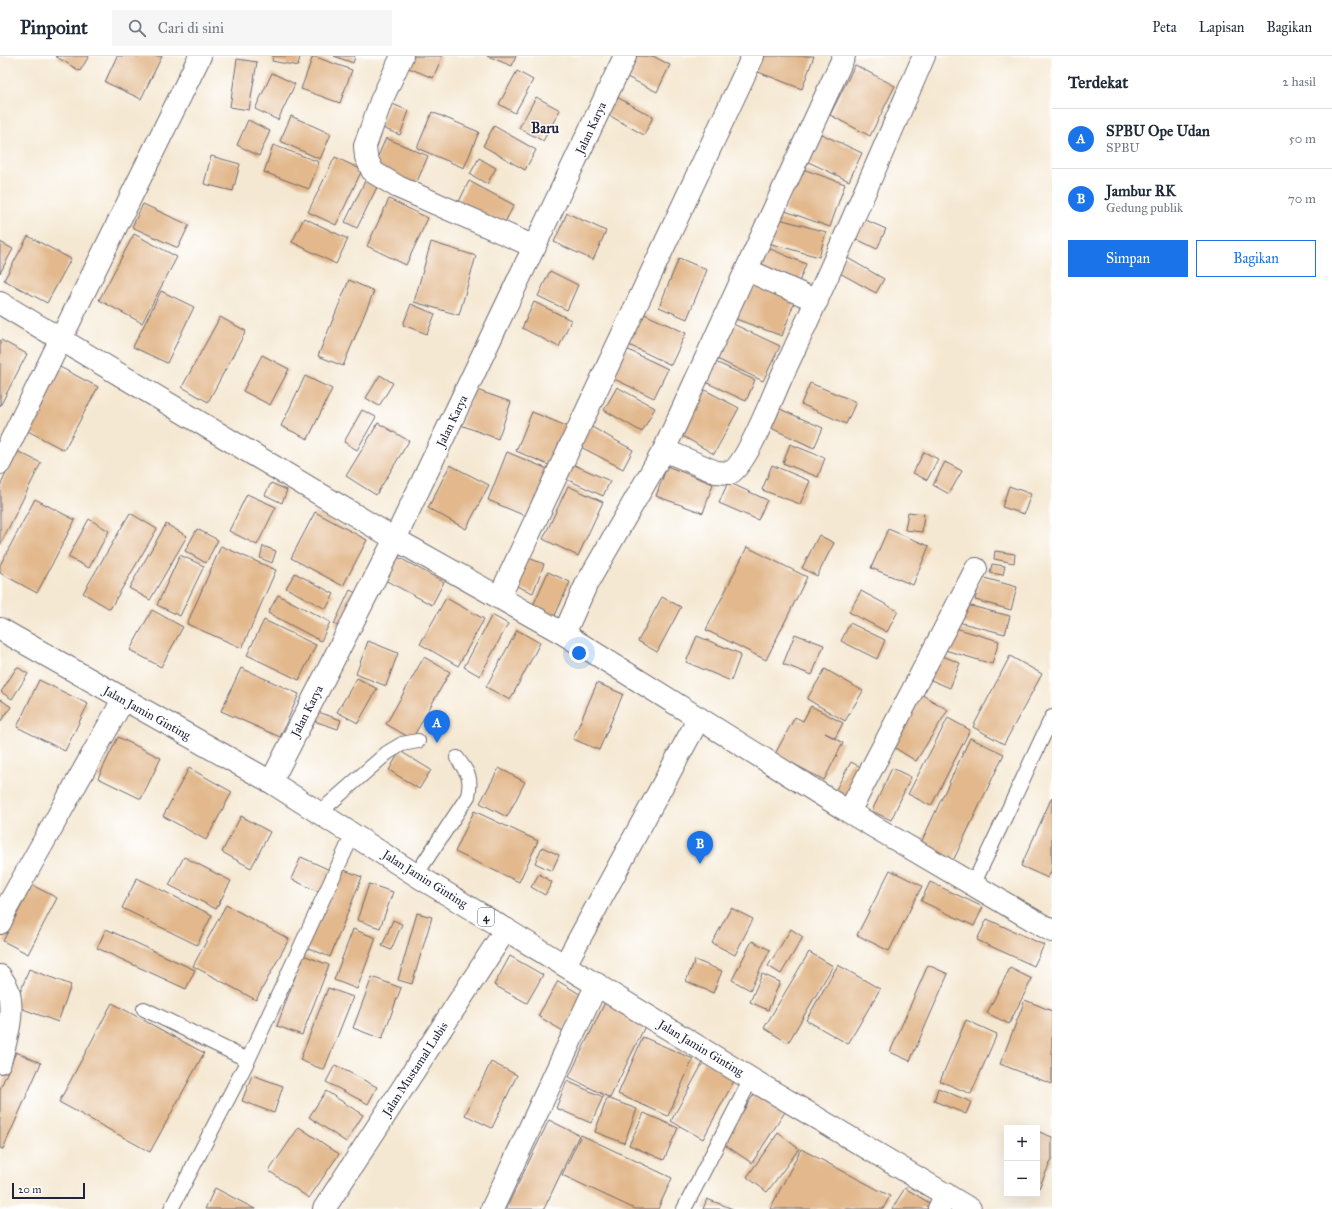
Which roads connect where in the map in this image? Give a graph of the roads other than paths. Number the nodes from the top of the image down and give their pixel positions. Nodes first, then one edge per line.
1 (200, 56) edge
2 (402, 56) edge
3 (625, 56) edge
4 (753, 56) edge
5 (844, 56) edge
6 (924, 56) edge
7 (535, 247) junction
8 (747, 270) junction
9 (817, 301) junction
10 (0, 303) edge
11 (61, 340) junction
12 (664, 450) junction
13 (0, 463) edge
14 (395, 539) junction
15 (976, 569) dead end
16 (499, 598) junction
17 (0, 629) edge
18 (564, 634) junction
19 (123, 700) junction
20 (1052, 717) edge
21 (700, 718) junction
22 (418, 741) dead end
23 (457, 758) dead end
24 (271, 782) junction
25 (849, 812) junction
26 (319, 813) junction
27 (353, 834) junction
28 (416, 875) junction
29 (973, 886) junction
30 (0, 923) edge
31 (506, 929) junction
32 (1052, 931) edge
33 (565, 965) junction
34 (0, 976) edge
35 (597, 984) junction
36 (144, 1009) dead end
37 (248, 1060) junction
38 (0, 1062) edge
39 (751, 1079) junction
40 (943, 1202) edge
41 (171, 1209) edge
42 (324, 1209) edge
43 (492, 1209) edge
44 (684, 1209) edge
45 (970, 1209) edge

1 - 11 main road
2 - 7 main road
3 - 7 main road, Jalan Karya
4 - 16 main road
5 - 8 main road
6 - 9 main road
7 - 14 main road, Jalan Karya
8 - 9 main road
8 - 12 main road
9 - 12 main road
10 - 11 main road
11 - 13 main road
11 - 14 main road
12 - 18 main road
14 - 16 main road
14 - 24 main road, Jalan Karya
15 - 25 main road
16 - 18 main road
17 - 19 main road, Jalan Jamin Ginting / 4
18 - 21 main road
19 - 24 main road, Jalan Jamin Ginting / 4
19 - 30 main road
20 - 29 lane
21 - 25 main road
21 - 33 main road
22 - 26 lane
23 - 28 lane
24 - 26 main road, Jalan Jamin Ginting / 4
25 - 29 main road
26 - 27 main road, Jalan Jamin Ginting / 4
27 - 28 main road, Jalan Jamin Ginting / 4
27 - 37 lane
28 - 31 main road, Jalan Jamin Ginting / 4
29 - 32 main road
31 - 33 main road, Jalan Jamin Ginting / 4
31 - 42 main road, Jalan Mustamal Lubis
33 - 35 main road, Jalan Jamin Ginting / 4
34 - 38 main road
35 - 39 main road, Jalan Jamin Ginting / 4
35 - 43 main road
36 - 37 lane
37 - 41 lane
39 - 40 main road, Jalan Jamin Ginting / 4
39 - 44 lane
40 - 45 main road, Jalan Jamin Ginting / 4

